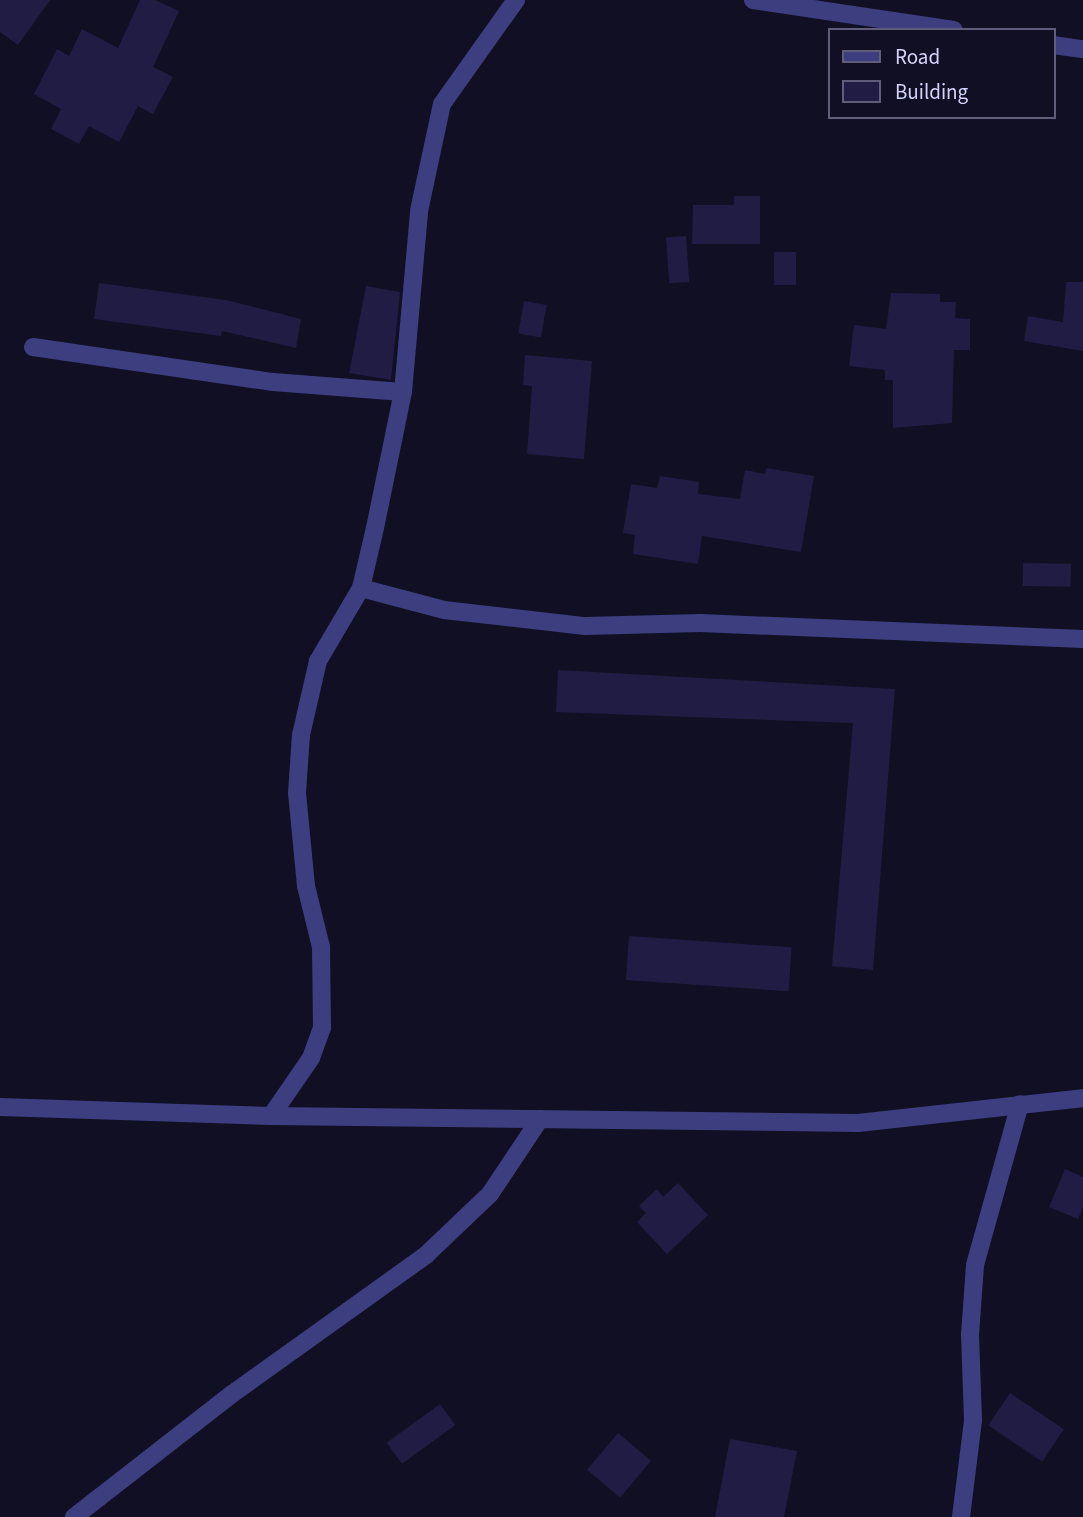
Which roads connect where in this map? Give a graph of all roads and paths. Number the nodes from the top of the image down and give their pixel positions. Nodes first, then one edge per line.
1 (516, 0) edge
2 (753, 0) edge
3 (941, 28) edge
4 (1055, 44) edge
5 (1083, 49) edge
6 (33, 347) dead end
7 (403, 392) junction
8 (361, 587) junction
9 (1083, 639) edge
10 (1083, 1098) edge
11 (1020, 1104) junction
12 (0, 1107) edge
13 (271, 1116) junction
14 (540, 1119) junction
15 (74, 1517) edge
16 (961, 1517) edge

1 - 7 street
2 - 3 street
4 - 5 street
6 - 7 street
7 - 8 street
8 - 9 street
8 - 13 street
10 - 11 street
11 - 14 street
11 - 16 street
12 - 13 street
13 - 14 street
14 - 15 street

